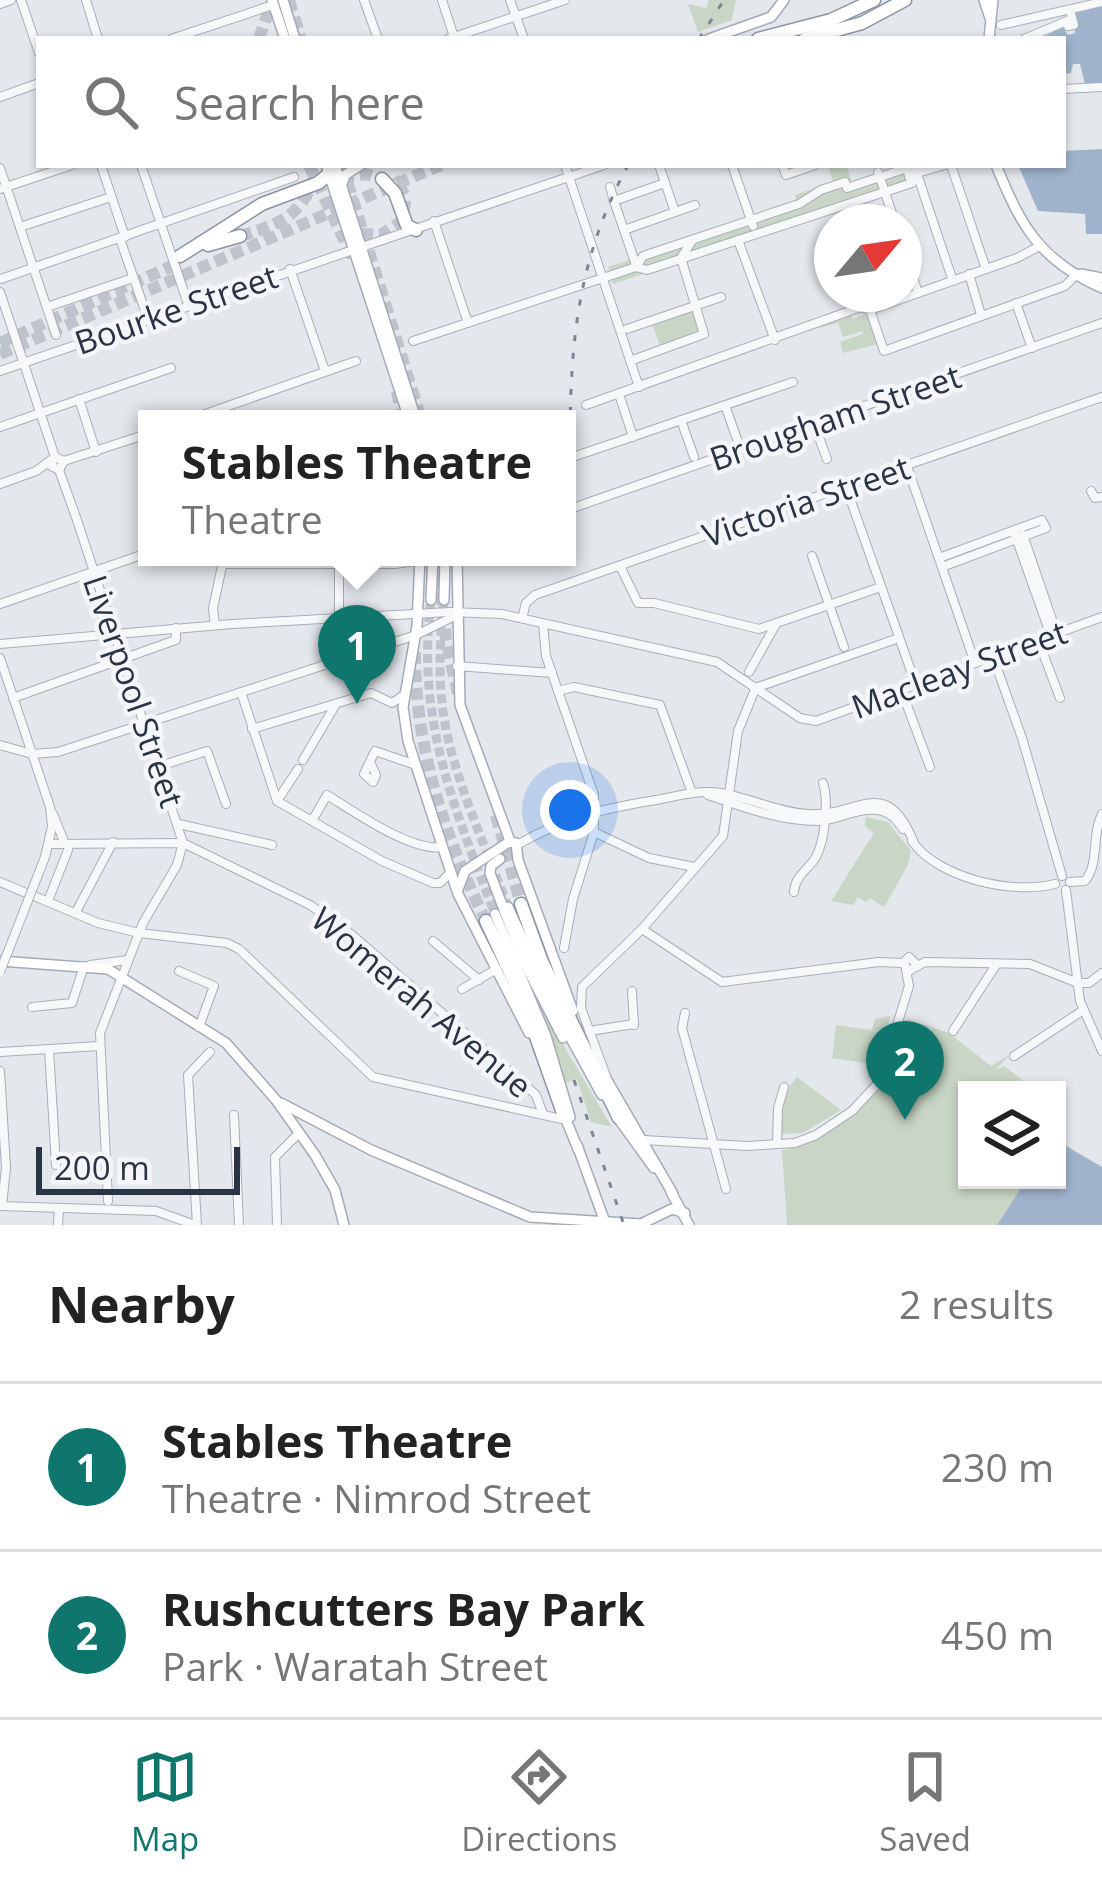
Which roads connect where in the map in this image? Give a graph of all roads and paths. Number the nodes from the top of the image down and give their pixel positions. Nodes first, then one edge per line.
1 (10, 0) edge
2 (21, 0) edge
3 (364, 0) edge
4 (442, 0) edge
5 (511, 0) edge
6 (565, 0) edge
7 (772, 0) edge
8 (784, 0) edge
9 (870, 0) edge
10 (905, 0) edge
11 (280, 1) edge
12 (86, 2) edge
13 (988, 2) edge
14 (1102, 2) edge
15 (0, 4) edge
16 (1070, 10) junction
17 (516, 16) junction
18 (765, 20) junction
19 (996, 24) junction
20 (97, 36) edge
21 (180, 36) edge
22 (285, 36) edge
23 (294, 36) edge
24 (377, 36) edge
25 (451, 36) edge
26 (457, 36) edge
27 (523, 36) edge
28 (718, 36) edge
29 (771, 36) edge
30 (816, 36) edge
31 (990, 36) edge
32 (1031, 36) edge
33 (36, 44) edge
34 (36, 84) edge
35 (1102, 87) edge
36 (1066, 89) edge
37 (0, 97) edge
38 (0, 168) edge
39 (63, 168) edge
40 (102, 168) edge
41 (142, 168) edge
42 (333, 168) edge
43 (334, 168) edge
44 (334, 168) edge
45 (355, 168) edge
46 (566, 168) edge
47 (595, 168) edge
48 (660, 168) edge
49 (733, 168) edge
50 (950, 168) edge
51 (997, 168) edge
52 (914, 172) edge
53 (879, 174) junction
54 (294, 177) dead end
55 (568, 177) junction
56 (382, 179) tunnel mouth
57 (846, 181) junction
58 (665, 183) junction
59 (341, 184) junction
60 (610, 187) dead end
61 (3, 188) edge
62 (821, 190) junction
63 (886, 194) junction
64 (111, 197) junction
65 (614, 201) junction
66 (852, 203) junction
67 (826, 204) edge
68 (849, 204) edge
69 (889, 204) edge
70 (695, 205) dead end
71 (402, 212) junction
72 (675, 212) junction
73 (814, 216) edge
74 (752, 223) junction
75 (738, 224) junction
76 (161, 226) junction
77 (425, 226) junction
78 (20, 227) junction
79 (628, 229) junction
80 (240, 236) tunnel mouth
81 (392, 237) junction
82 (123, 238) junction
83 (697, 238) junction
84 (741, 239) junction
85 (724, 245) junction
86 (1038, 247) junction
87 (357, 248) junction
88 (681, 259) junction
89 (636, 267) junction
90 (34, 268) junction
91 (986, 268) junction
92 (290, 269) junction
93 (969, 274) junction
94 (1079, 274) junction
95 (602, 277) junction
96 (133, 278) junction
97 (1102, 278) edge
98 (953, 280) junction
99 (0, 283) edge
100 (1102, 287) edge
101 (922, 291) edge
102 (721, 297) dead end
103 (1016, 303) junction
104 (188, 304) junction
105 (696, 306) junction
106 (47, 308) junction
107 (848, 312) edge
108 (871, 312) edge
109 (982, 315) junction
110 (148, 319) junction
111 (468, 323) junction
112 (1102, 323) edge
113 (627, 329) dead end
114 (56, 335) dead end
115 (775, 340) junction
116 (413, 341) dead end
117 (1032, 348) junction
118 (354, 361) dead end
119 (631, 361) junction
120 (24, 363) junction
121 (170, 368) dead end
122 (0, 371) edge
123 (325, 371) junction
124 (793, 382) dead end
125 (639, 387) junction
126 (619, 394) junction
127 (1102, 398) edge
128 (79, 399) junction
129 (586, 405) dead end
130 (725, 405) junction
131 (218, 410) edge
132 (408, 410) edge
133 (410, 410) edge
134 (40, 412) junction
135 (681, 420) junction
136 (814, 424) junction
137 (0, 427) edge
138 (633, 436) junction
139 (138, 437) edge
140 (738, 442) dead end
141 (96, 452) junction
142 (576, 456) edge
143 (694, 458) dead end
144 (827, 459) dead end
145 (57, 463) junction
146 (907, 466) junction
147 (0, 484) edge
148 (846, 487) junction
149 (1091, 491) dead end
150 (1102, 497) edge
151 (576, 507) edge
152 (138, 556) edge
153 (812, 556) dead end
154 (940, 563) junction
155 (222, 566) edge
156 (339, 566) edge
157 (420, 566) edge
158 (433, 566) edge
159 (445, 566) edge
160 (457, 566) edge
161 (620, 566) junction
162 (94, 572) junction
163 (881, 587) junction
164 (431, 600) tunnel mouth
165 (444, 600) tunnel mouth
166 (0, 604) edge
167 (830, 605) junction
168 (457, 617) junction
169 (1102, 617) edge
170 (340, 618) junction
171 (418, 618) junction
172 (522, 618) junction
173 (543, 624) junction
174 (215, 625) junction
175 (771, 626) junction
176 (176, 628) junction
177 (114, 633) junction
178 (416, 635) junction
179 (1054, 635) junction
180 (899, 638) junction
181 (1038, 640) junction
182 (0, 644) edge
183 (388, 644) junction
184 (844, 647) dead end
185 (993, 657) junction
186 (0, 658) edge
187 (124, 659) junction
188 (975, 663) junction
189 (457, 666) junction
190 (409, 670) junction
191 (552, 673) junction
192 (748, 673) dead end
193 (916, 685) junction
194 (756, 687) junction
195 (558, 691) junction
196 (241, 692) junction
197 (404, 695) junction
198 (13, 698) junction
199 (1060, 698) dead end
200 (905, 700) dead end
201 (336, 704) junction
202 (146, 724) junction
203 (252, 730) junction
204 (408, 741) junction
205 (0, 745) edge
206 (32, 754) junction
207 (392, 757) junction
208 (370, 762) dead end
209 (416, 765) junction
210 (160, 766) junction
211 (930, 767) dead end
212 (823, 784) dead end
213 (697, 793) junction
214 (730, 799) junction
215 (277, 801) junction
216 (226, 804) dead end
217 (50, 807) junction
218 (595, 809) junction
219 (1102, 814) edge
220 (823, 818) junction
221 (312, 821) junction
222 (179, 824) junction
223 (595, 832) junction
224 (113, 842) junction
225 (183, 843) junction
226 (49, 844) junction
227 (272, 845) dead end
228 (66, 847) junction
229 (444, 847) junction
230 (510, 850) junction
231 (695, 867) junction
232 (456, 875) junction
233 (0, 882) edge
234 (1064, 883) junction
235 (794, 892) dead end
236 (48, 902) junction
237 (515, 905) joint
238 (76, 912) junction
239 (490, 917) joint
240 (641, 929) junction
241 (139, 933) junction
242 (433, 941) dead end
243 (565, 948) dead end
244 (128, 960) junction
245 (0, 962) edge
246 (997, 964) junction
247 (87, 965) junction
248 (905, 966) junction
249 (499, 969) junction
250 (179, 971) dead end
251 (0, 972) edge
252 (1102, 973) edge
253 (122, 975) junction
254 (478, 980) junction
255 (1078, 983) junction
256 (462, 989) dead end
257 (632, 991) dead end
258 (32, 1007) dead end
259 (1082, 1011) junction
260 (685, 1013) dead end
261 (199, 1027) junction
262 (589, 1031) junction
263 (953, 1031) dead end
264 (99, 1046) junction
265 (49, 1049) junction
266 (1102, 1051) edge
267 (0, 1052) edge
268 (210, 1052) dead end
269 (1014, 1056) dead end
270 (0, 1071) edge
271 (597, 1087) junction
272 (784, 1088) dead end
273 (618, 1099) junction
274 (276, 1100) junction
275 (234, 1114) dead end
276 (543, 1114) junction
277 (565, 1118) junction
278 (619, 1118) junction
279 (332, 1131) junction
280 (299, 1132) junction
281 (644, 1140) junction
282 (712, 1141) junction
283 (777, 1144) junction
284 (578, 1149) junction
285 (315, 1154) junction
286 (56, 1165) dead end
287 (2, 1186) edge
288 (726, 1189) dead end
289 (674, 1195) junction
290 (108, 1201) dead end
291 (1, 1206) edge
292 (58, 1208) junction
293 (685, 1213) junction
294 (606, 1224) edge
295 (58, 1225) edge
296 (196, 1225) edge
297 (238, 1225) edge
298 (277, 1225) edge
299 (344, 1225) edge
300 (689, 1225) edge

1 - 15 street
2 - 33 street
3 - 24 street
4 - 25 street
5 - 17 street
6 - 17 street
7 - 18 street
8 - 18 main road
9 - 29 highway
10 - 30 highway
11 - 21 street
11 - 22 main road
11 - 23 main road
12 - 20 street
13 - 19 main road
14 - 16 street
16 - 19 street
16 - 32 street
17 - 26 street
17 - 27 street
18 - 28 main road
19 - 31 main road
34 - 37 street
35 - 36 street
38 - 61 street
39 - 61 street
40 - 64 street
41 - 76 street
42 - 80 highway
43 - 59 main road
44 - 87 main road
45 - 59 main road
46 - 55 street
47 - 55 street, Bourke Street
48 - 58 street
49 - 74 street
50 - 91 street
51 - 86 main road
52 - 53 street
52 - 63 street
52 - 98 street
53 - 57 street
53 - 63 street
54 - 76 street
55 - 77 street, Bourke Street
55 - 95 street
56 - 71 highway
57 - 62 street
57 - 66 street
58 - 65 street
58 - 72 street
59 - 87 main road
60 - 65 street
61 - 78 street
62 - 67 street
62 - 74 street
63 - 66 street
63 - 69 street
64 - 78 street
64 - 82 street
65 - 79 street
66 - 68 street
70 - 72 street
71 - 77 highway
71 - 81 highway
72 - 79 street
73 - 84 street
74 - 75 street
75 - 83 street
75 - 84 street
76 - 82 street
76 - 104 street
77 - 81 street, Bourke Street
77 - 111 street
78 - 90 street
79 - 89 street
81 - 87 street, Bourke Street
82 - 90 street
82 - 96 street
83 - 85 street
83 - 88 street
83 - 89 street
84 - 85 street
84 - 115 street
85 - 88 street
86 - 91 street
86 - 94 main road
87 - 92 street, Bourke Street
87 - 132 main road
87 - 133 main road
88 - 89 street
88 - 105 street
89 - 95 street
90 - 99 street
90 - 106 street
91 - 93 street
92 - 104 street, Bourke Street
92 - 123 street
93 - 98 street
93 - 109 street
94 - 97 main road
94 - 100 main road
94 - 103 street
95 - 111 street
95 - 119 street
96 - 106 street
96 - 110 street
98 - 101 street
99 - 120 street, Liverpool Street
102 - 105 street
103 - 109 street
103 - 117 street
104 - 110 street, Bourke Street
105 - 113 street
105 - 119 street
106 - 114 street
107 - 115 street
108 - 109 street
110 - 120 street, Bourke Street
111 - 116 street
112 - 117 street, Brougham Street
115 - 125 street
117 - 136 street, Brougham Street
118 - 123 street
119 - 125 street
120 - 122 street, Bourke Street
120 - 134 street, Liverpool Street
121 - 128 street
123 - 131 street
124 - 130 street
125 - 126 street
126 - 129 street
126 - 138 street
127 - 146 street, Victoria Street
128 - 134 street
128 - 141 street
130 - 135 street
130 - 140 street
134 - 137 street
134 - 145 street, Liverpool Street
135 - 138 street
135 - 143 street
136 - 144 street
136 - 151 street, Brougham Street
138 - 142 street
139 - 141 street
141 - 145 street
145 - 147 street
145 - 162 street, Liverpool Street
146 - 148 street, Victoria Street
146 - 154 street
148 - 161 street, Victoria Street
148 - 163 street
149 - 150 street
152 - 162 street
153 - 167 street
154 - 179 street
154 - 188 street
155 - 174 street
156 - 170 street
157 - 171 main road
158 - 164 main road
159 - 165 main road
160 - 168 main road
161 - 172 street, Victoria Street
161 - 175 street
162 - 166 street
162 - 177 street, Liverpool Street
163 - 167 street
163 - 180 street
167 - 175 street
167 - 184 street
168 - 171 street
168 - 172 street
168 - 178 street
168 - 189 main road
169 - 179 street, Macleay Street
170 - 171 street
170 - 174 street
171 - 178 main road
172 - 173 street
173 - 191 street
173 - 194 street
174 - 176 street
175 - 192 street
176 - 177 street
176 - 187 street
177 - 182 street
177 - 187 street, Liverpool Street
178 - 183 street
178 - 190 main road
179 - 181 street, Macleay Street
180 - 193 street
180 - 194 street
181 - 185 street, Macleay Street
181 - 199 street
183 - 190 street
183 - 196 street
185 - 188 street, Macleay Street
185 - 234 street
186 - 198 street
187 - 198 street
187 - 202 street, Liverpool Street
188 - 193 street, Macleay Street
189 - 191 street
189 - 230 main road
190 - 197 main road
191 - 195 street
193 - 194 street, Macleay Street
194 - 214 street
195 - 213 street
195 - 218 street
196 - 202 street
196 - 203 street
197 - 201 street
197 - 204 main road
198 - 206 street
200 - 211 street
201 - 203 street
201 - 215 street
202 - 206 street
202 - 210 street, Liverpool Street
203 - 215 street
204 - 207 street
204 - 209 main road
205 - 206 street
206 - 217 street
207 - 208 street
207 - 209 street
209 - 229 main road
210 - 216 street
210 - 222 street, Liverpool Street
212 - 220 street
213 - 214 street
213 - 218 street
214 - 220 street
214 - 231 street
215 - 221 street
217 - 226 street
217 - 228 street
218 - 223 street
218 - 230 street
219 - 234 street
220 - 234 street
220 - 235 street
221 - 229 street
221 - 232 street
222 - 225 street, Liverpool Street
222 - 227 street
223 - 231 street
223 - 243 street
224 - 225 street, Womerah Avenue
224 - 228 street, Womerah Avenue
224 - 238 street
225 - 241 street, Liverpool Street
225 - 276 street, Womerah Avenue
226 - 228 street, Womerah Avenue
226 - 251 street, bridge
228 - 236 street
229 - 232 main road
230 - 232 main road
230 - 232 main road
230 - 271 main road
230 - 273 main road
231 - 240 street
232 - 249 main road
233 - 236 street
234 - 255 street
236 - 238 street
237 - 271 main road
237 - 278 highway
238 - 241 street
239 - 277 highway
239 - 284 main road
240 - 248 street
240 - 262 street
241 - 244 street, Liverpool Street
241 - 276 street
242 - 254 street
244 - 247 street
244 - 253 street, Liverpool Street
245 - 247 main road
246 - 248 street
246 - 255 street
246 - 263 street
247 - 253 main road
247 - 258 street
248 - 283 street
249 - 254 street
249 - 277 main road
250 - 261 street
252 - 255 street
253 - 261 main road
253 - 264 street, Liverpool Street
254 - 256 street
255 - 259 street
257 - 262 street
259 - 266 street
259 - 269 street
260 - 282 street
261 - 274 main road
262 - 273 street
264 - 265 street
264 - 290 street
265 - 267 street
265 - 286 street
268 - 296 street
270 - 287 street
271 - 278 main road
272 - 283 street
273 - 281 main road
274 - 279 main road
274 - 280 main road
275 - 297 street
276 - 277 street
277 - 284 main road
278 - 289 main road
279 - 285 main road
279 - 294 main road
280 - 285 main road
280 - 298 street
281 - 282 street
281 - 289 main road
282 - 283 street
282 - 288 street
284 - 294 main road
285 - 299 main road
287 - 291 street
289 - 293 main road
291 - 292 street
292 - 295 street
292 - 296 street
293 - 294 main road
293 - 300 main road

